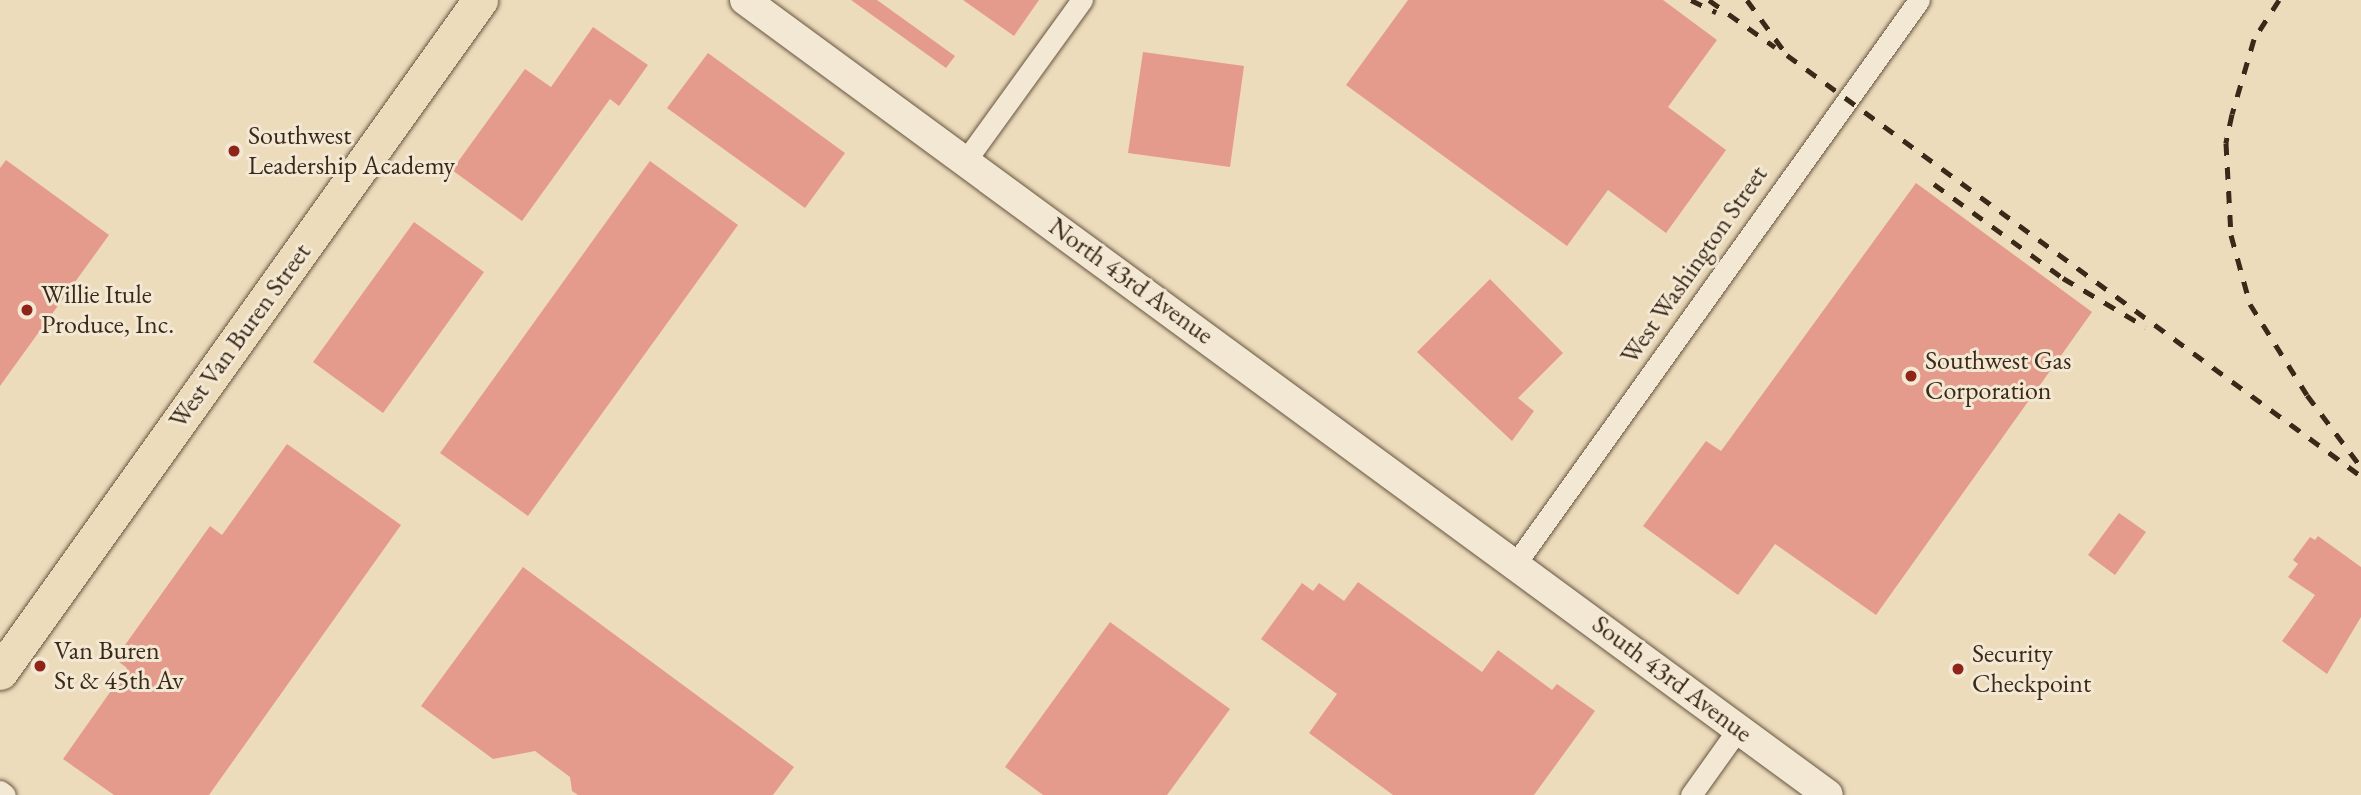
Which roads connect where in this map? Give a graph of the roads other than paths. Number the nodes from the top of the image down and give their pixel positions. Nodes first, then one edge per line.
1 (480, 0) edge
2 (745, 0) edge
3 (1082, 0) edge
4 (1919, 0) edge
5 (966, 160) junction
6 (1516, 563) junction
7 (0, 672) edge
8 (1738, 729) junction
9 (0, 791) edge
10 (5, 795) edge
11 (1691, 795) edge
12 (1828, 795) edge

1 - 7 main road, West Van Buren Street
2 - 5 main road, North 43rd Avenue
3 - 5 street
4 - 6 street, West Washington Street
5 - 6 main road, North 43rd Avenue
6 - 8 main road, South 43rd Avenue
8 - 11 street
8 - 12 main road, South 43rd Avenue
9 - 10 street

